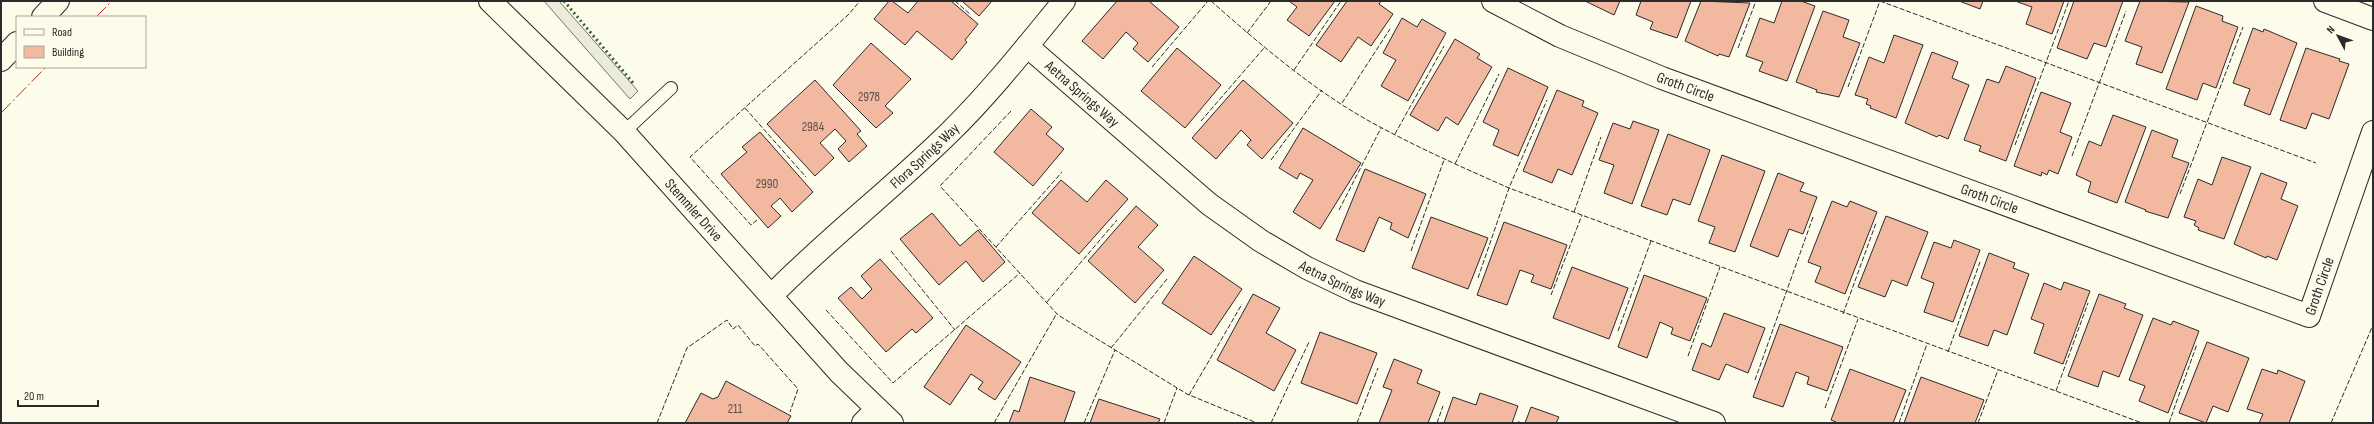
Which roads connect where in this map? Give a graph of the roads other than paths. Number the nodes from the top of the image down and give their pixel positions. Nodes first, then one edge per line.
1 (58, 1) edge
2 (490, 1) edge
3 (1064, 1) edge
4 (1493, 1) edge
5 (2326, 1) edge
6 (44, 16) edge
7 (2373, 19) edge
8 (16, 44) edge
9 (1027, 46) junction
10 (1, 60) edge
11 (671, 88) dead end
12 (624, 132) junction
13 (2373, 132) edge
14 (771, 296) junction
15 (877, 418) edge
16 (1714, 423) edge

1 - 6 street
2 - 12 street, Stemmler Drive
3 - 9 street, Flora Springs Way
4 - 13 street, Groth Circle
5 - 7 street
8 - 10 street
9 - 14 street, Flora Springs Way
9 - 16 street, Aetna Springs Way
11 - 12 lane
12 - 14 street, Stemmler Drive
14 - 15 street, Stemmler Drive

